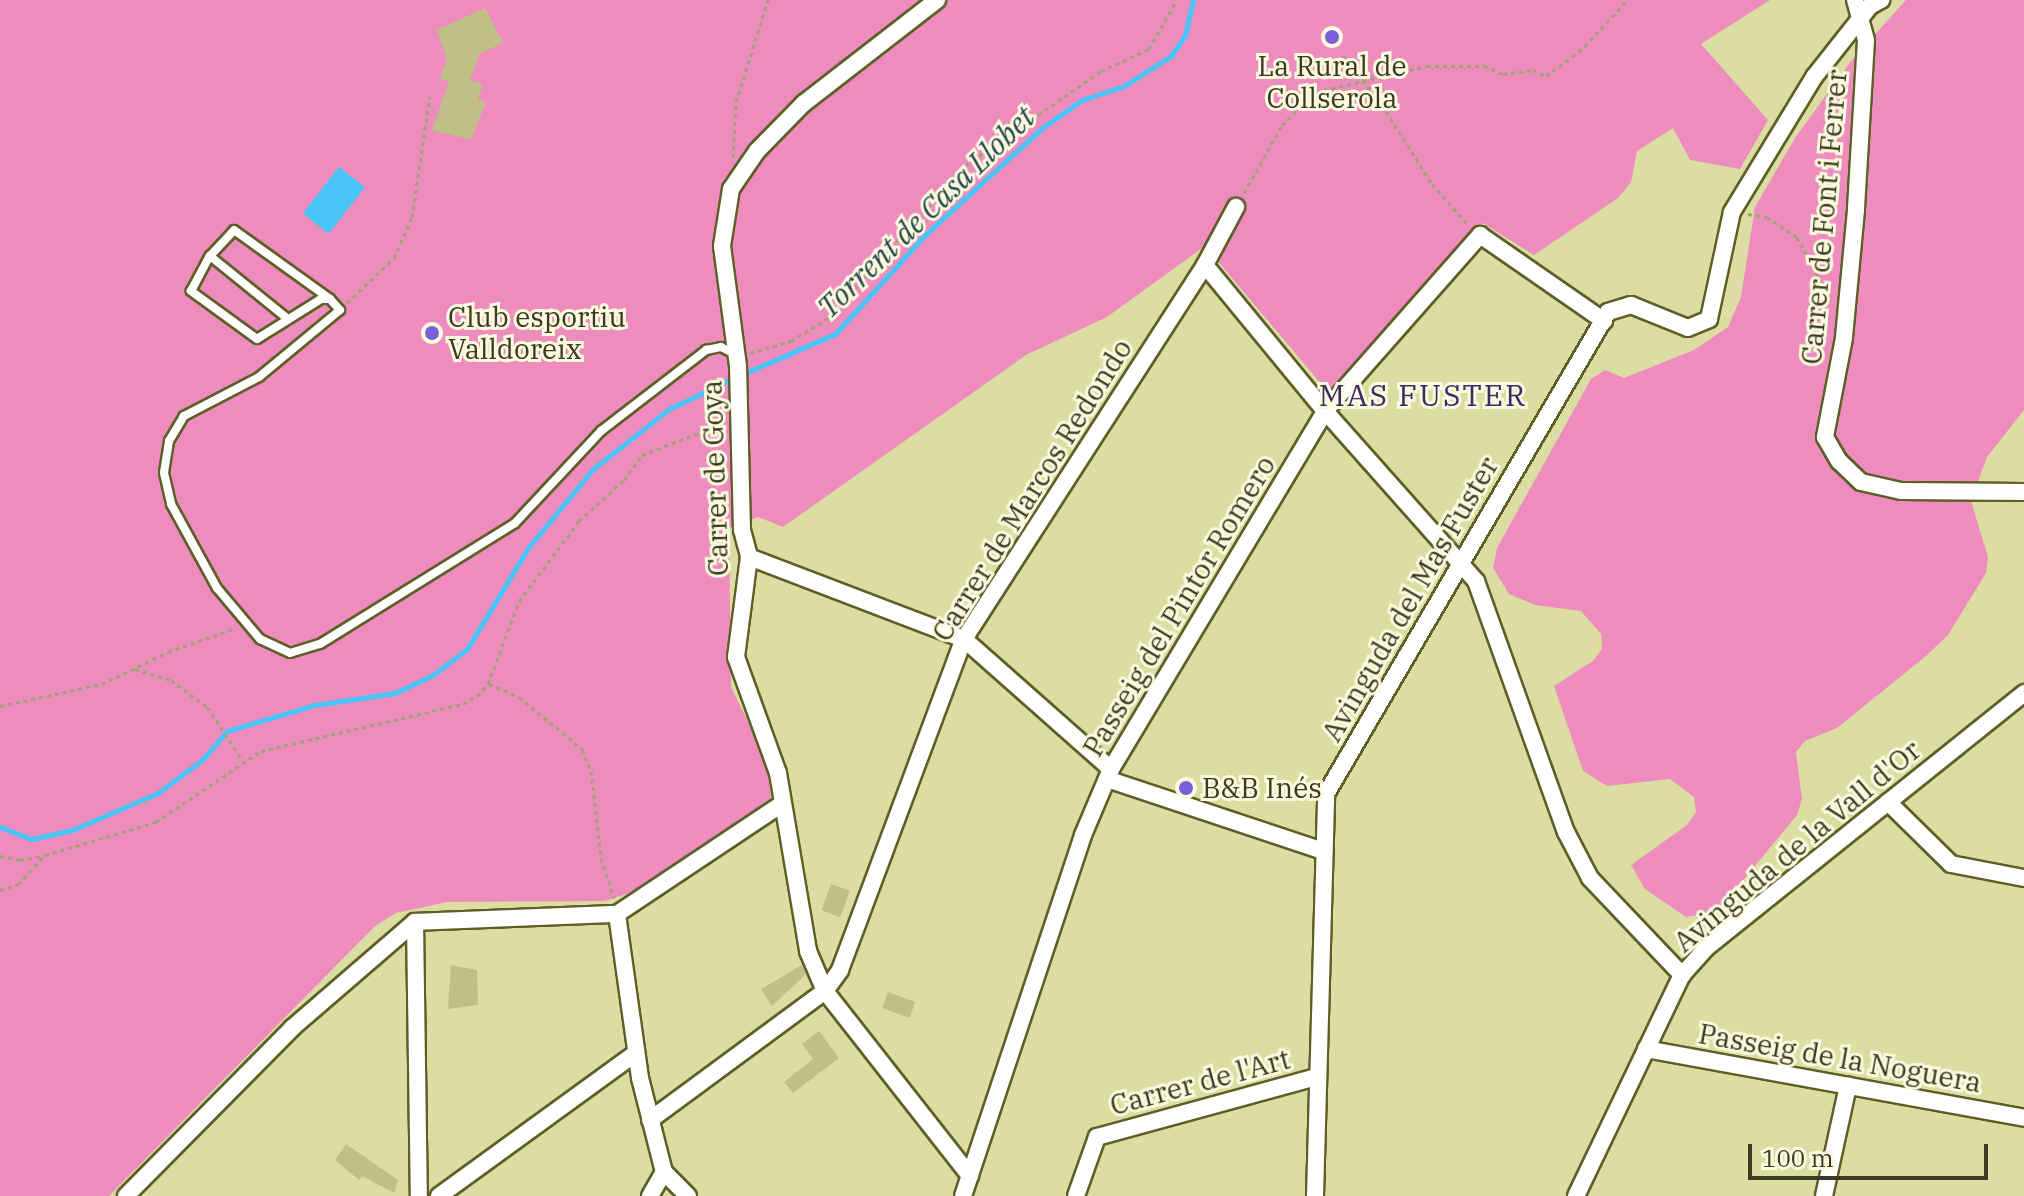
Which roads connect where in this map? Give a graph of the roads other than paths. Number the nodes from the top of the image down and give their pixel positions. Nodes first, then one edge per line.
1 (937, 0) edge
2 (1855, 0) edge
3 (1881, 0) edge
4 (1861, 18) junction
5 (1236, 207) road end
6 (210, 256) junction
7 (1205, 265) junction
8 (330, 299) junction
9 (288, 319) junction
10 (1604, 321) junction
11 (737, 360) junction
12 (1325, 411) junction
13 (2024, 492) edge
14 (749, 557) junction
15 (1460, 565) junction
16 (964, 639) junction
17 (2024, 693) edge
18 (1109, 774) junction
19 (1888, 802) junction
20 (782, 804) junction
21 (1324, 851) junction
22 (2024, 878) edge
23 (617, 914) junction
24 (415, 922) junction
25 (1682, 975) junction
26 (825, 991) junction
27 (1646, 1049) junction
28 (636, 1053) junction
29 (1316, 1077) junction
30 (1848, 1086) junction
31 (2024, 1118) edge
32 (650, 1120) junction
33 (664, 1172) junction
34 (970, 1176) junction
35 (126, 1196) edge
36 (419, 1196) edge
37 (439, 1196) edge
38 (650, 1196) edge
39 (688, 1196) edge
40 (963, 1196) edge
41 (1076, 1196) edge
42 (1315, 1196) edge
43 (1576, 1196) edge
44 (1824, 1196) edge

1 - 11 street, Carrer de Goya
2 - 4 street, Carrer de Font i Ferrer
3 - 4 street
4 - 10 street
4 - 13 street, Carrer de Font i Ferrer
5 - 7 street, Carrer de Marcos Redondo
6 - 8 lane
6 - 9 lane
6 - 9 lane
7 - 12 street
7 - 16 street, Carrer de Marcos Redondo
8 - 9 lane
8 - 11 lane
10 - 12 street, Passeig del Pintor Romero
10 - 15 street, Avinguda del Mas Fuster
11 - 14 street, Carrer de Goya
12 - 15 street
12 - 18 street, Passeig del Pintor Romero
14 - 16 street
14 - 20 street, Carrer de Goya
15 - 21 street, Avinguda del Mas Fuster
15 - 25 street
16 - 18 street
16 - 26 street, Carrer de Marcos Redondo
17 - 19 street, Avinguda de la Vall d'Or
18 - 21 street
18 - 34 street, Passeig del Pintor Romero
19 - 22 street
19 - 25 street, Avinguda de la Vall d'Or
20 - 23 street
20 - 26 street, Carrer de Goya
21 - 29 street, Avinguda del Mas Fuster
23 - 24 street
23 - 28 street
24 - 35 street
24 - 36 street
25 - 27 street, Avinguda de la Vall d'Or
26 - 32 street
26 - 34 street, Carrer de Goya
27 - 30 street, Passeig de la Noguera
27 - 43 street, Avinguda de la Vall d'Or
28 - 32 street
28 - 37 street
29 - 41 street, Carrer de l'Art
29 - 42 street, Avinguda del Mas Fuster
30 - 31 street, Passeig de la Noguera
30 - 44 street
32 - 33 street
33 - 38 street
33 - 39 street
34 - 40 street, Passeig del Pintor Romero

